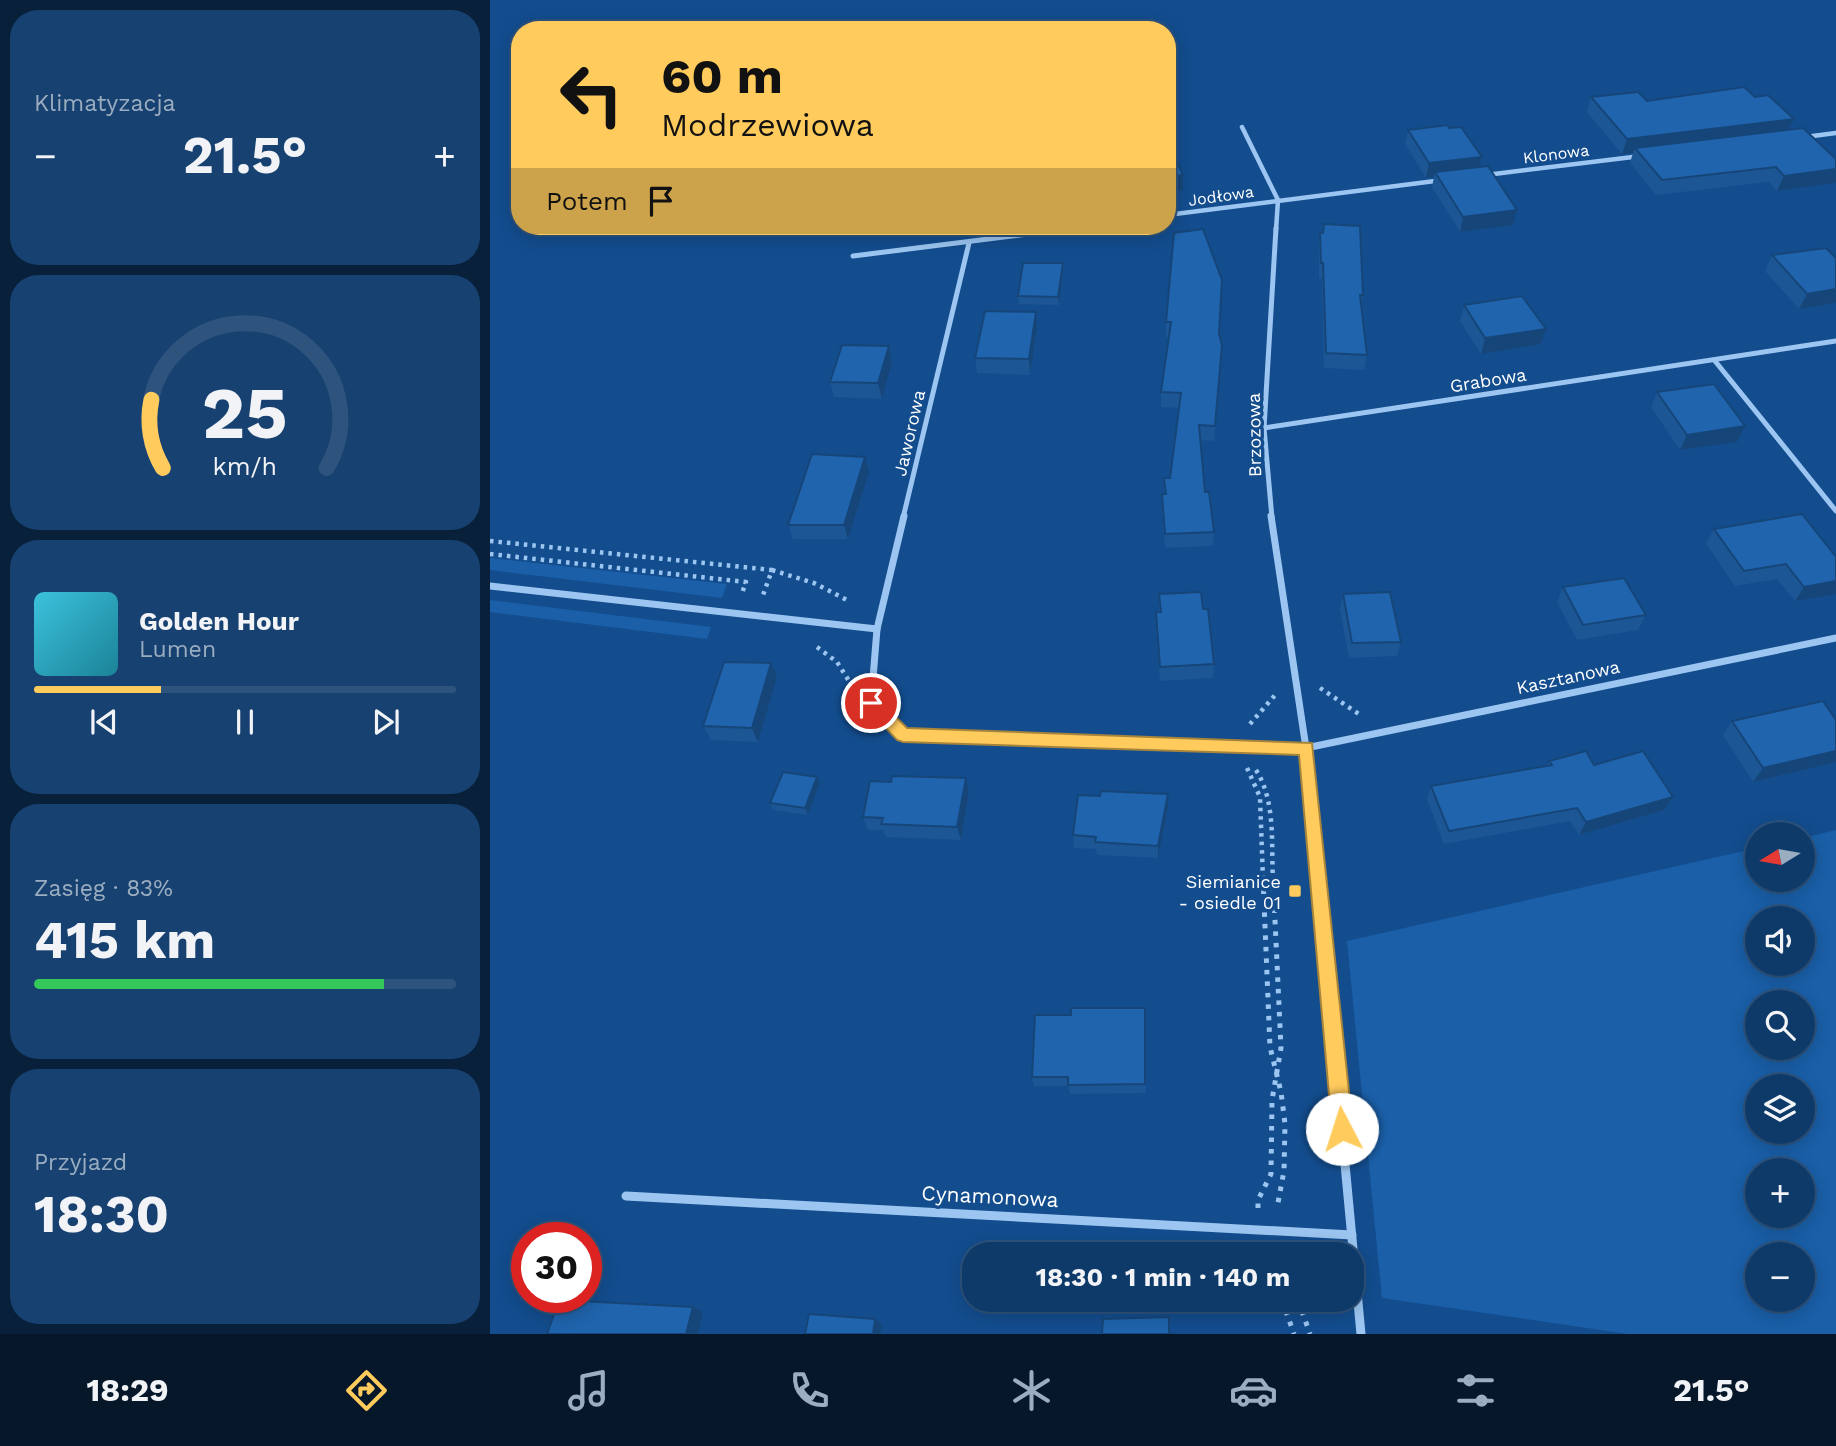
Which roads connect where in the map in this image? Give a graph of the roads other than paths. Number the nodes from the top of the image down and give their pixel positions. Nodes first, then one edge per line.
1 (1242, 127) dead end
2 (1836, 133) edge
3 (1795, 138) edge
4 (1646, 156) edge
5 (1482, 176) edge
6 (1455, 179) edge
7 (1278, 200) junction
8 (1176, 214) edge
9 (1028, 235) edge
10 (969, 243) junction
11 (853, 256) dead end
12 (1836, 341) edge
13 (1715, 360) junction
14 (1264, 428) junction
15 (1836, 511) edge
16 (490, 586) edge
17 (877, 629) junction
18 (1836, 638) edge
19 (1251, 746) joint
20 (1307, 748) junction
21 (626, 1196) dead end
22 (1352, 1235) junction
23 (1361, 1334) edge

1 - 7 street, Brzozowa
2 - 3 street
4 - 5 street, Klonowa
6 - 7 street
7 - 8 street, Jodłowa
7 - 14 street, Brzozowa
9 - 10 street
10 - 11 street
10 - 17 street, Jaworowa
12 - 13 street, Grabowa
13 - 14 street, Grabowa
13 - 15 street
14 - 20 street, Brzozowa
16 - 17 street
17 - 19 street, Jaworowa
18 - 20 street, Kasztanowa
19 - 20 street, Kasztanowa
20 - 22 street, Brzozowa
21 - 22 street, Cynamonowa
22 - 23 street, Brzozowa

